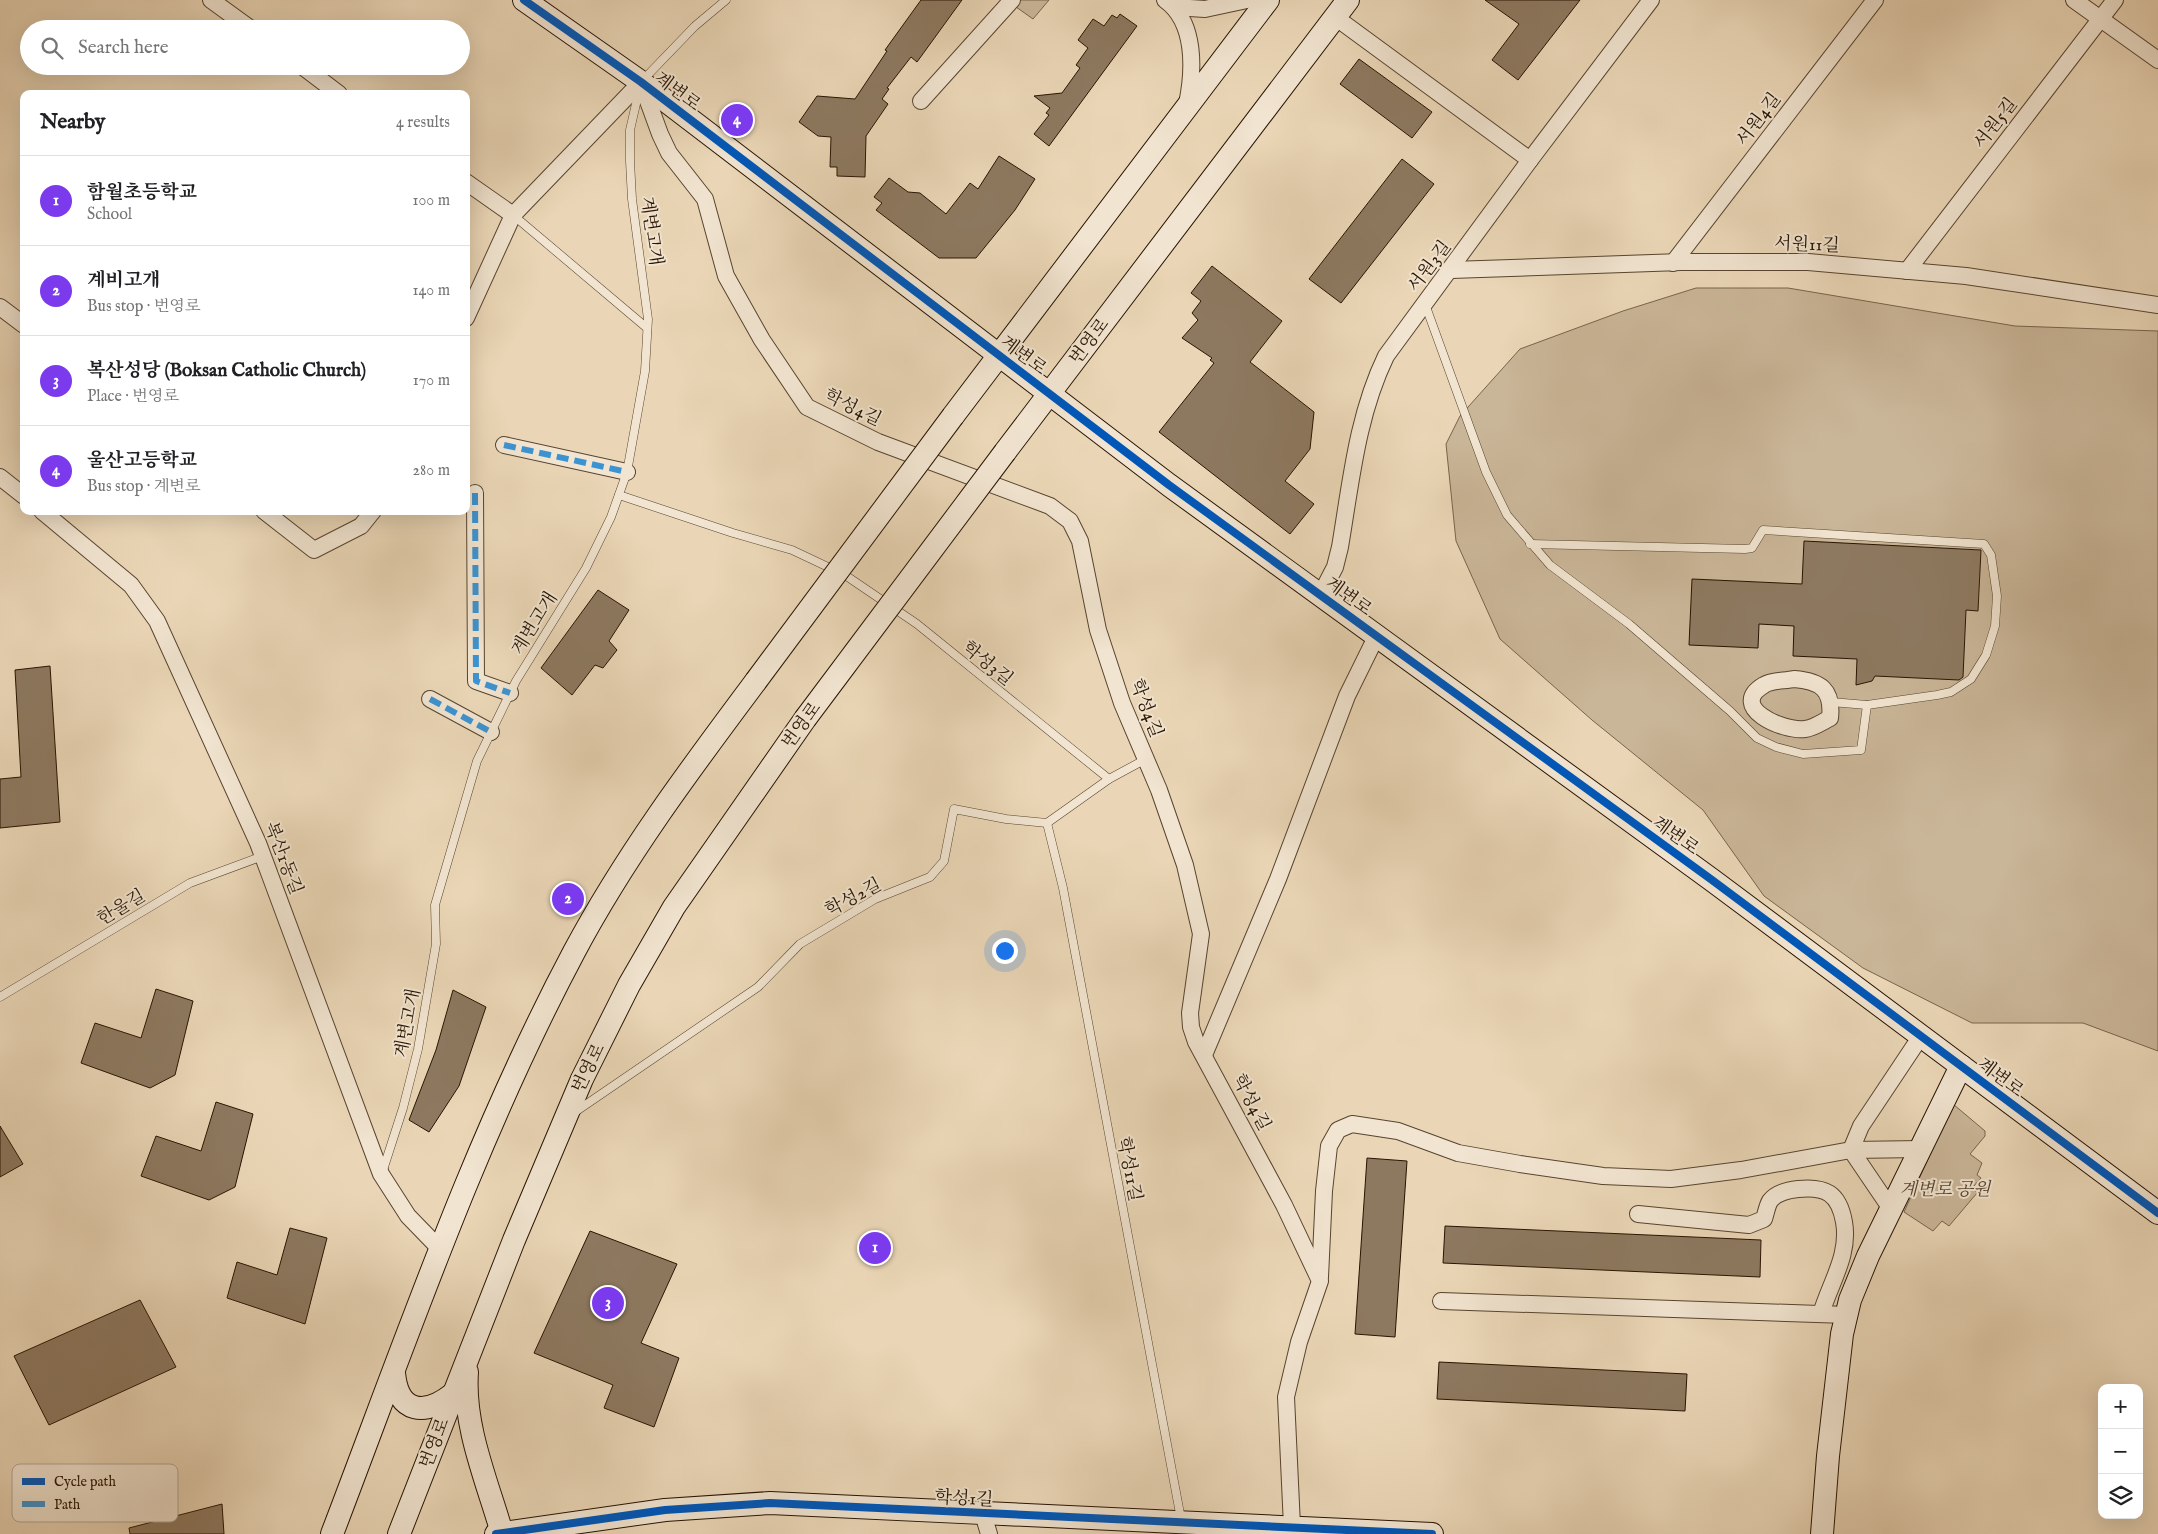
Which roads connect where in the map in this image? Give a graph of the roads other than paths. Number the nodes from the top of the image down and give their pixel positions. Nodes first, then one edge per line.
1 (211, 0) edge
2 (524, 0) edge
3 (726, 0) edge
4 (1012, 0) edge
5 (1247, 0) edge
6 (1268, 0) edge
7 (1651, 0) edge
8 (1875, 0) edge
9 (2074, 0) edge
10 (2115, 0) edge
11 (1170, 3) edge
12 (1341, 9) edge
13 (2101, 19) junction
14 (238, 20) edge
15 (2158, 60) edge
16 (314, 75) edge
17 (641, 82) junction
18 (334, 90) edge
19 (921, 101) dead end
20 (1186, 107) junction
21 (1530, 160) junction
22 (470, 184) edge
23 (513, 215) junction
24 (1673, 263) junction
25 (1451, 270) junction
26 (1907, 271) junction
27 (1425, 304) junction
28 (2158, 305) edge
29 (0, 307) edge
30 (470, 309) edge
31 (20, 322) edge
32 (647, 328) junction
33 (999, 355) junction
34 (1050, 393) junction
35 (504, 445) dead end
36 (628, 472) junction
37 (0, 477) edge
38 (20, 493) edge
39 (475, 493) dead end
40 (619, 495) junction
41 (47, 515) edge
42 (269, 515) edge
43 (370, 515) edge
44 (1530, 544) junction
45 (1321, 594) junction
46 (1377, 635) junction
47 (510, 693) junction
48 (430, 700) dead end
49 (1831, 702) junction
50 (1866, 705) junction
51 (491, 732) junction
52 (1146, 759) junction
53 (1109, 779) junction
54 (1047, 823) junction
55 (263, 856) junction
56 (0, 997) edge
57 (1921, 1036) junction
58 (1204, 1055) junction
59 (1961, 1066) junction
60 (564, 1120) junction
61 (1921, 1149) junction
62 (1851, 1150) junction
63 (381, 1174) junction
64 (1891, 1209) junction
65 (2158, 1213) edge
66 (1638, 1214) dead end
67 (441, 1250) junction
68 (1320, 1281) junction
69 (1441, 1301) dead end
70 (1821, 1314) junction
71 (1846, 1315) junction
72 (468, 1356) junction
73 (394, 1373) junction
74 (454, 1394) junction
75 (1181, 1521) junction
76 (986, 1524) edge
77 (1292, 1526) junction
78 (332, 1534) edge
79 (398, 1534) edge
80 (500, 1534) edge
81 (1432, 1534) edge
82 (1822, 1534) edge

1 - 14 street
2 - 17 main road, 계변로
3 - 17 lane
4 - 19 street
5 - 11 street
6 - 20 main road
7 - 21 street, 서원3길
8 - 24 street, 서원4길
9 - 13 street
10 - 13 street, 서원5길
11 - 20 street
12 - 21 street
12 - 34 main road, 번영로
13 - 15 street
13 - 26 street, 서원5길
16 - 18 street
17 - 23 street
17 - 32 lane, 계변고개
17 - 33 main road, 계변로
17 - 52 street, 학성4길
20 - 33 main road
21 - 25 street, 서원3길
22 - 23 street
23 - 30 street
23 - 32 lane
24 - 25 street, 서원11길
24 - 26 street, 서원11길
25 - 27 street, 서원3길
26 - 28 street, 서원11길
27 - 44 lane
27 - 45 street, 서원3길
29 - 31 street
32 - 36 lane, 계변고개
33 - 34 main road, 계변로
33 - 67 main road, bridge
34 - 45 main road, 계변로
34 - 60 main road, 번영로, bridge
35 - 36 street
36 - 40 lane, 계변고개
37 - 38 street
39 - 47 street
40 - 47 lane, 계변고개
40 - 53 lane, 학성3길
41 - 55 street, 복산1동길
42 - 43 street
44 - 50 lane
44 - 50 lane
45 - 46 main road, 계변로
46 - 57 main road, 계변로
46 - 58 street
47 - 51 lane, 계변고개
48 - 51 street
49 - 49 street
49 - 50 lane
51 - 63 lane, 계변고개
52 - 53 lane
52 - 58 street, 학성4길
53 - 54 lane
54 - 60 lane, 학성2길
54 - 75 lane, 학성11길
55 - 56 lane, 한울길
55 - 63 street, 복산1동길
57 - 59 main road, 계변로
57 - 62 street
58 - 68 street, 학성4길
59 - 61 main road
59 - 65 main road, 계변로
60 - 72 main road, 번영로
61 - 62 street
61 - 64 main road
62 - 64 street
62 - 68 street
63 - 67 street, 복산1동길
64 - 71 main road
66 - 70 street
67 - 73 main road
68 - 77 street
69 - 70 street
70 - 71 street
71 - 82 main road
72 - 74 main road, 번영로
72 - 80 main road
73 - 74 main road
73 - 78 main road
74 - 79 main road, 번영로
75 - 76 main road, 학성1길
75 - 77 main road, 학성1길
76 - 80 main road, 학성1길
77 - 81 main road, 학성1길

